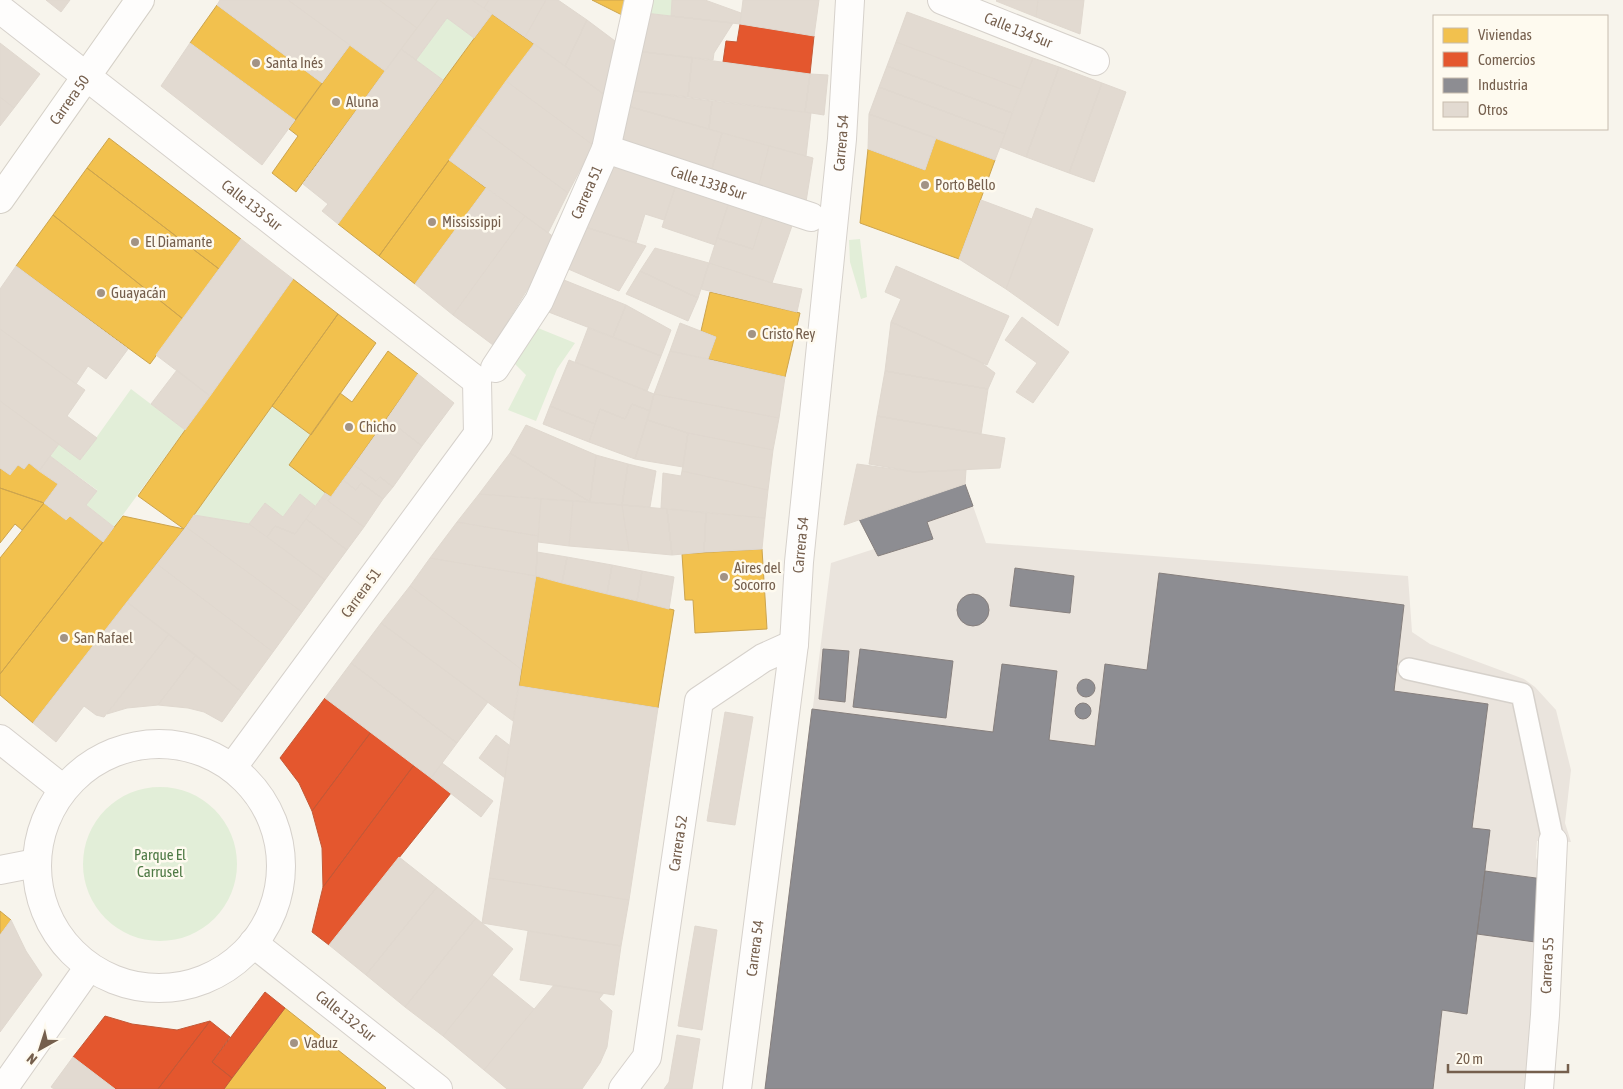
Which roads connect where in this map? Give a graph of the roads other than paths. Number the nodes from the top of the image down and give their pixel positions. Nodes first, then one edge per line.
1 (140, 0) edge
2 (639, 0) edge
3 (850, 0) edge
4 (942, 0) edge
5 (0, 8) edge
6 (1095, 61) dead end
7 (87, 74) junction
8 (606, 149) junction
9 (0, 199) edge
10 (811, 216) dead end
11 (495, 368) dead end
12 (479, 414) joint
13 (794, 644) junction
14 (1409, 669) dead end
15 (0, 739) edge
16 (232, 768) junction
17 (63, 789) junction
18 (1554, 841) joint
19 (36, 863) junction
20 (0, 870) edge
21 (253, 943) junction
22 (90, 967) junction
23 (3, 1089) edge
24 (438, 1089) edge
25 (623, 1089) edge
26 (737, 1089) edge
27 (1539, 1089) edge

1 - 7 street, Carrera 50
2 - 8 street, Carrera 51
3 - 13 street, Carrera 54
4 - 6 street, Calle 134 Sur
5 - 7 street, Calle 133 Sur
7 - 9 street, Carrera 50
7 - 12 street, Calle 133 Sur
8 - 10 street, Calle 133B Sur
8 - 11 street, Carrera 51
12 - 16 street, Carrera 51
13 - 25 street, Carrera 52
13 - 26 street, Carrera 54
14 - 18 lane
15 - 17 street
16 - 17 street
16 - 21 street
17 - 19 street
18 - 27 street, Carrera 55
19 - 20 street
19 - 22 street
21 - 22 street
21 - 24 street, Calle 132 Sur
22 - 23 street

